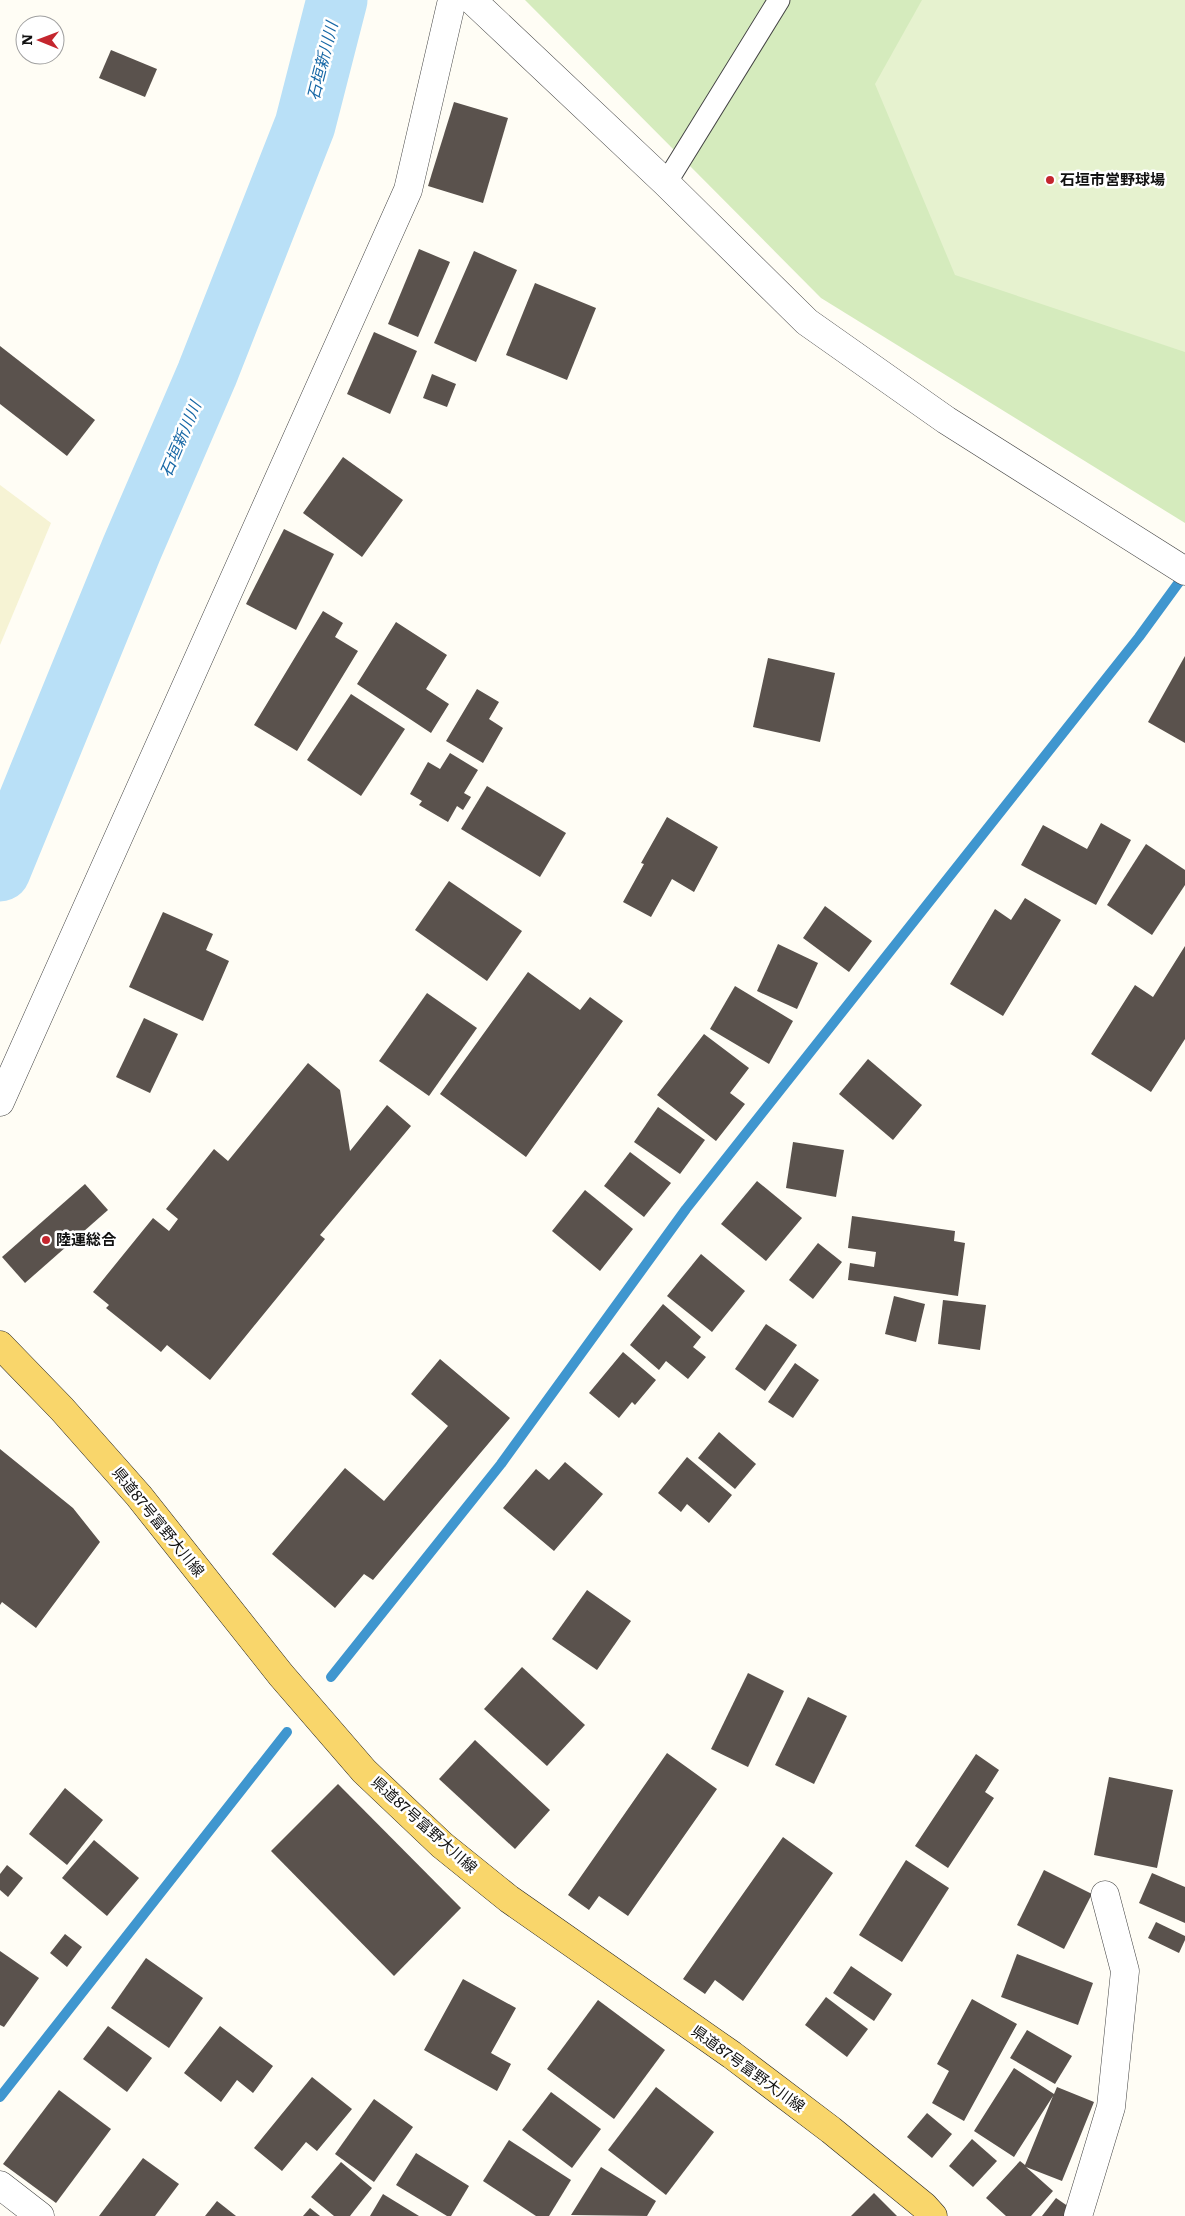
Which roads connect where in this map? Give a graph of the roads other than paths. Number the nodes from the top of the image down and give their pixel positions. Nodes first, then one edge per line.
1 (452, 0) edge
2 (472, 0) edge
3 (779, 0) edge
4 (666, 183) junction
5 (1185, 571) edge
6 (0, 1102) edge
7 (0, 1345) edge
8 (1105, 1895) dead end
9 (0, 2186) edge
10 (40, 2216) edge
11 (933, 2216) edge
12 (1078, 2216) edge

1 - 6 street
2 - 4 street
3 - 4 lane
4 - 5 street
7 - 11 main road, 県道87号富野大川線
8 - 12 street
9 - 10 street

